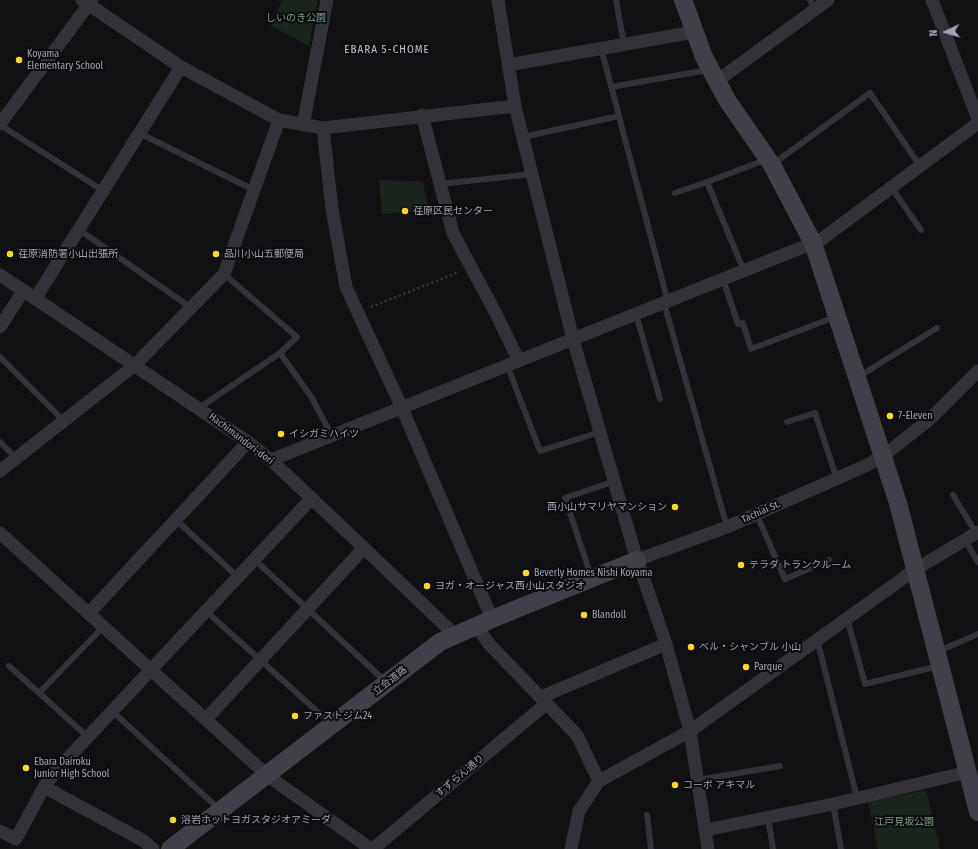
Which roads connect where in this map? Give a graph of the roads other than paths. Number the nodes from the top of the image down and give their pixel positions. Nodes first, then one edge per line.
1 (327, 0) edge
2 (498, 0) edge
3 (616, 0) edge
4 (683, 0) edge
5 (828, 0) edge
6 (932, 0) edge
7 (87, 1) edge
8 (812, 5) edge
9 (694, 32) junction
10 (624, 44) junction
11 (601, 48) junction
12 (508, 65) junction
13 (181, 67) junction
14 (714, 75) junction
15 (611, 87) junction
16 (515, 106) junction
17 (422, 115) junction
18 (619, 116) junction
19 (978, 119) edge
20 (279, 120) junction
21 (978, 123) edge
22 (0, 124) edge
23 (303, 124) junction
24 (323, 128) junction
25 (139, 133) junction
26 (523, 137) junction
27 (770, 162) junction
28 (920, 166) junction
29 (533, 174) junction
30 (707, 182) junction
31 (440, 184) junction
32 (892, 187) junction
33 (102, 190) junction
34 (255, 190) junction
35 (676, 192) dead end
36 (78, 229) junction
37 (921, 230) dead end
38 (813, 243) junction
39 (744, 271) junction
40 (224, 274) junction
41 (0, 275) edge
42 (723, 279) junction
43 (23, 291) junction
44 (35, 299) junction
45 (666, 302) junction
46 (190, 307) junction
47 (636, 314) junction
48 (837, 317) junction
49 (0, 327) edge
50 (937, 328) dead end
51 (574, 339) junction
52 (280, 353) junction
53 (0, 357) edge
54 (513, 363) junction
55 (135, 365) junction
56 (978, 371) edge
57 (857, 378) junction
58 (660, 398) dead end
59 (200, 408) junction
60 (402, 408) junction
61 (63, 420) junction
62 (787, 422) dead end
63 (600, 432) junction
64 (332, 436) junction
65 (0, 442) edge
66 (248, 442) junction
67 (882, 457) junction
68 (16, 458) junction
69 (271, 460) junction
70 (0, 471) edge
71 (837, 479) junction
72 (615, 481) junction
73 (953, 495) dead end
74 (312, 499) junction
75 (756, 513) junction
76 (176, 520) junction
77 (727, 527) junction
78 (0, 533) edge
79 (973, 535) edge
80 (364, 548) junction
81 (255, 560) junction
82 (637, 560) junction
83 (829, 560) dead end
84 (978, 562) edge
85 (916, 569) junction
86 (238, 577) junction
87 (592, 580) junction
88 (307, 610) junction
89 (206, 611) junction
90 (89, 613) junction
91 (847, 618) junction
92 (484, 622) junction
93 (104, 627) junction
94 (978, 634) edge
95 (455, 635) junction
96 (817, 640) junction
97 (666, 644) junction
98 (939, 658) junction
99 (260, 661) junction
100 (9, 666) dead end
101 (151, 669) junction
102 (388, 684) junction
103 (39, 693) junction
104 (544, 700) junction
105 (112, 711) junction
106 (206, 720) junction
107 (333, 726) junction
108 (690, 731) junction
109 (88, 737) junction
110 (780, 766) dead end
111 (968, 772) junction
112 (268, 776) junction
113 (698, 780) junction
114 (599, 781) junction
115 (44, 787) junction
116 (857, 798) junction
117 (833, 804) junction
118 (220, 810) junction
119 (978, 812) edge
120 (647, 815) dead end
121 (768, 817) junction
122 (706, 830) junction
123 (0, 831) edge
124 (153, 849) edge
125 (170, 849) edge
126 (372, 849) edge
127 (571, 849) edge
128 (651, 849) edge
129 (708, 849) edge
130 (773, 849) edge
131 (841, 849) edge

1 - 23 street
2 - 12 street
3 - 10 lane
4 - 9 street
5 - 8 street
6 - 19 street
7 - 13 street
7 - 22 street
8 - 14 street
9 - 10 street
9 - 14 street
10 - 11 street
11 - 12 street
11 - 15 lane
12 - 16 street
13 - 20 street
13 - 25 street
14 - 15 lane
14 - 27 street
15 - 18 lane
16 - 17 street
16 - 26 street
17 - 24 street
17 - 31 street
18 - 26 lane
18 - 45 lane
20 - 23 street
20 - 34 street
21 - 28 street
22 - 33 lane
23 - 24 street
24 - 60 street
25 - 33 street
25 - 34 lane
26 - 29 street
27 - 28 lane
27 - 30 lane
27 - 38 street
28 - 32 street
29 - 31 lane
29 - 51 street
30 - 35 lane
30 - 39 lane
31 - 54 street
32 - 37 lane
32 - 38 street
33 - 36 street
34 - 40 street
36 - 44 street
36 - 46 lane
38 - 39 street
38 - 48 street
39 - 42 street
40 - 46 street
40 - 52 lane
41 - 43 street, Hachimandori-dori
42 - 45 street
42 - 48 lane
43 - 44 street, Hachimandori-dori
43 - 49 street
44 - 55 street, Hachimandori-dori
45 - 47 street
45 - 77 lane
46 - 55 street
47 - 51 street
47 - 58 lane
48 - 57 street
50 - 57 lane
51 - 54 street
51 - 63 street
52 - 59 lane
52 - 64 lane
53 - 61 lane
54 - 60 street
54 - 63 lane
55 - 59 street, Hachimandori-dori
55 - 61 street
56 - 67 street, Tachiai St.
57 - 67 street
59 - 66 street, Hachimandori-dori
60 - 64 street
60 - 92 street
61 - 68 street
62 - 71 lane
63 - 72 street
64 - 69 street
65 - 68 lane
66 - 69 street, Hachimandori-dori
66 - 76 street
67 - 71 street, Tachiai St.
67 - 85 street
68 - 70 street
69 - 74 street, Hachimandori-dori
71 - 75 street, Tachiai St.
72 - 82 street
72 - 87 lane
73 - 79 lane
74 - 80 street, Hachimandori-dori
74 - 81 street
75 - 77 street, Tachiai St.
75 - 83 lane
76 - 86 lane
76 - 90 street
77 - 82 street, Tachiai St.
78 - 90 street
79 - 84 lane
79 - 85 street
80 - 88 street
80 - 95 street, Hachimandori-dori
81 - 86 street
81 - 88 lane
82 - 87 street, 立会道路
82 - 97 street
85 - 91 street
85 - 98 street
86 - 89 street
87 - 92 street, 立会道路
88 - 99 street
88 - 102 lane
89 - 99 lane
89 - 101 street
90 - 93 street
91 - 96 street
91 - 98 lane
92 - 95 street, 立会道路
92 - 104 street
93 - 101 street
93 - 103 lane
94 - 98 lane
95 - 102 street, 立会道路
96 - 108 street
96 - 116 lane
97 - 104 street, すずらん通り
97 - 108 street
98 - 111 street
99 - 106 street
99 - 107 lane
100 - 103 lane
101 - 105 street
101 - 106 street
102 - 107 street, 立会道路
103 - 109 lane
104 - 114 street
104 - 126 street, すずらん通り
105 - 109 street
105 - 118 lane
106 - 112 street
107 - 112 street, 立会道路
108 - 113 street
108 - 114 street
109 - 115 street
110 - 113 lane
111 - 116 street
111 - 119 street
112 - 118 street, 立会道路
112 - 126 street
113 - 122 street
114 - 127 street
115 - 123 street
115 - 124 street
116 - 117 street
117 - 121 street
117 - 131 lane
118 - 125 street, 立会道路
120 - 128 lane
121 - 122 street
121 - 130 lane
122 - 129 street

